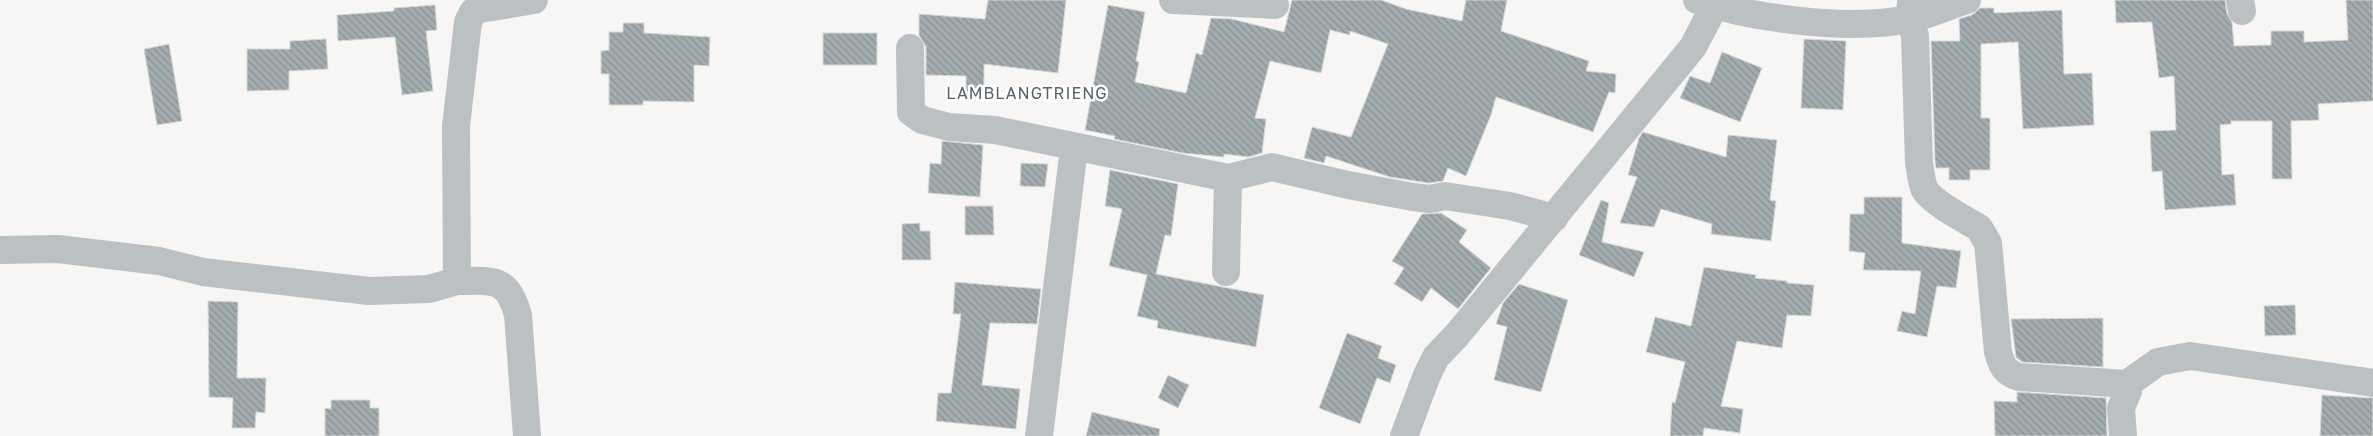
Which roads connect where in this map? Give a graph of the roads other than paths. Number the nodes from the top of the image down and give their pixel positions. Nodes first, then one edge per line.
1 (534, 0) edge
2 (1173, 0) edge
3 (1967, 0) edge
4 (1210, 1) edge
5 (1706, 3) edge
6 (1276, 5) dead end
7 (1911, 9) edge
8 (910, 48) dead end
9 (1074, 148) junction
10 (1228, 178) junction
11 (1554, 218) junction
12 (0, 250) edge
13 (1226, 272) dead end
14 (457, 281) junction
15 (2373, 383) edge
16 (2127, 384) junction
17 (527, 436) edge
18 (1039, 436) edge
19 (1404, 436) edge
20 (2123, 436) edge

1 - 14 street
2 - 4 street
3 - 7 street
4 - 6 street
5 - 7 street
5 - 11 street
7 - 16 street
8 - 9 street
9 - 10 street
9 - 18 street
10 - 11 street
10 - 13 street
11 - 19 street
12 - 14 street
14 - 17 street
15 - 16 street
16 - 20 street

